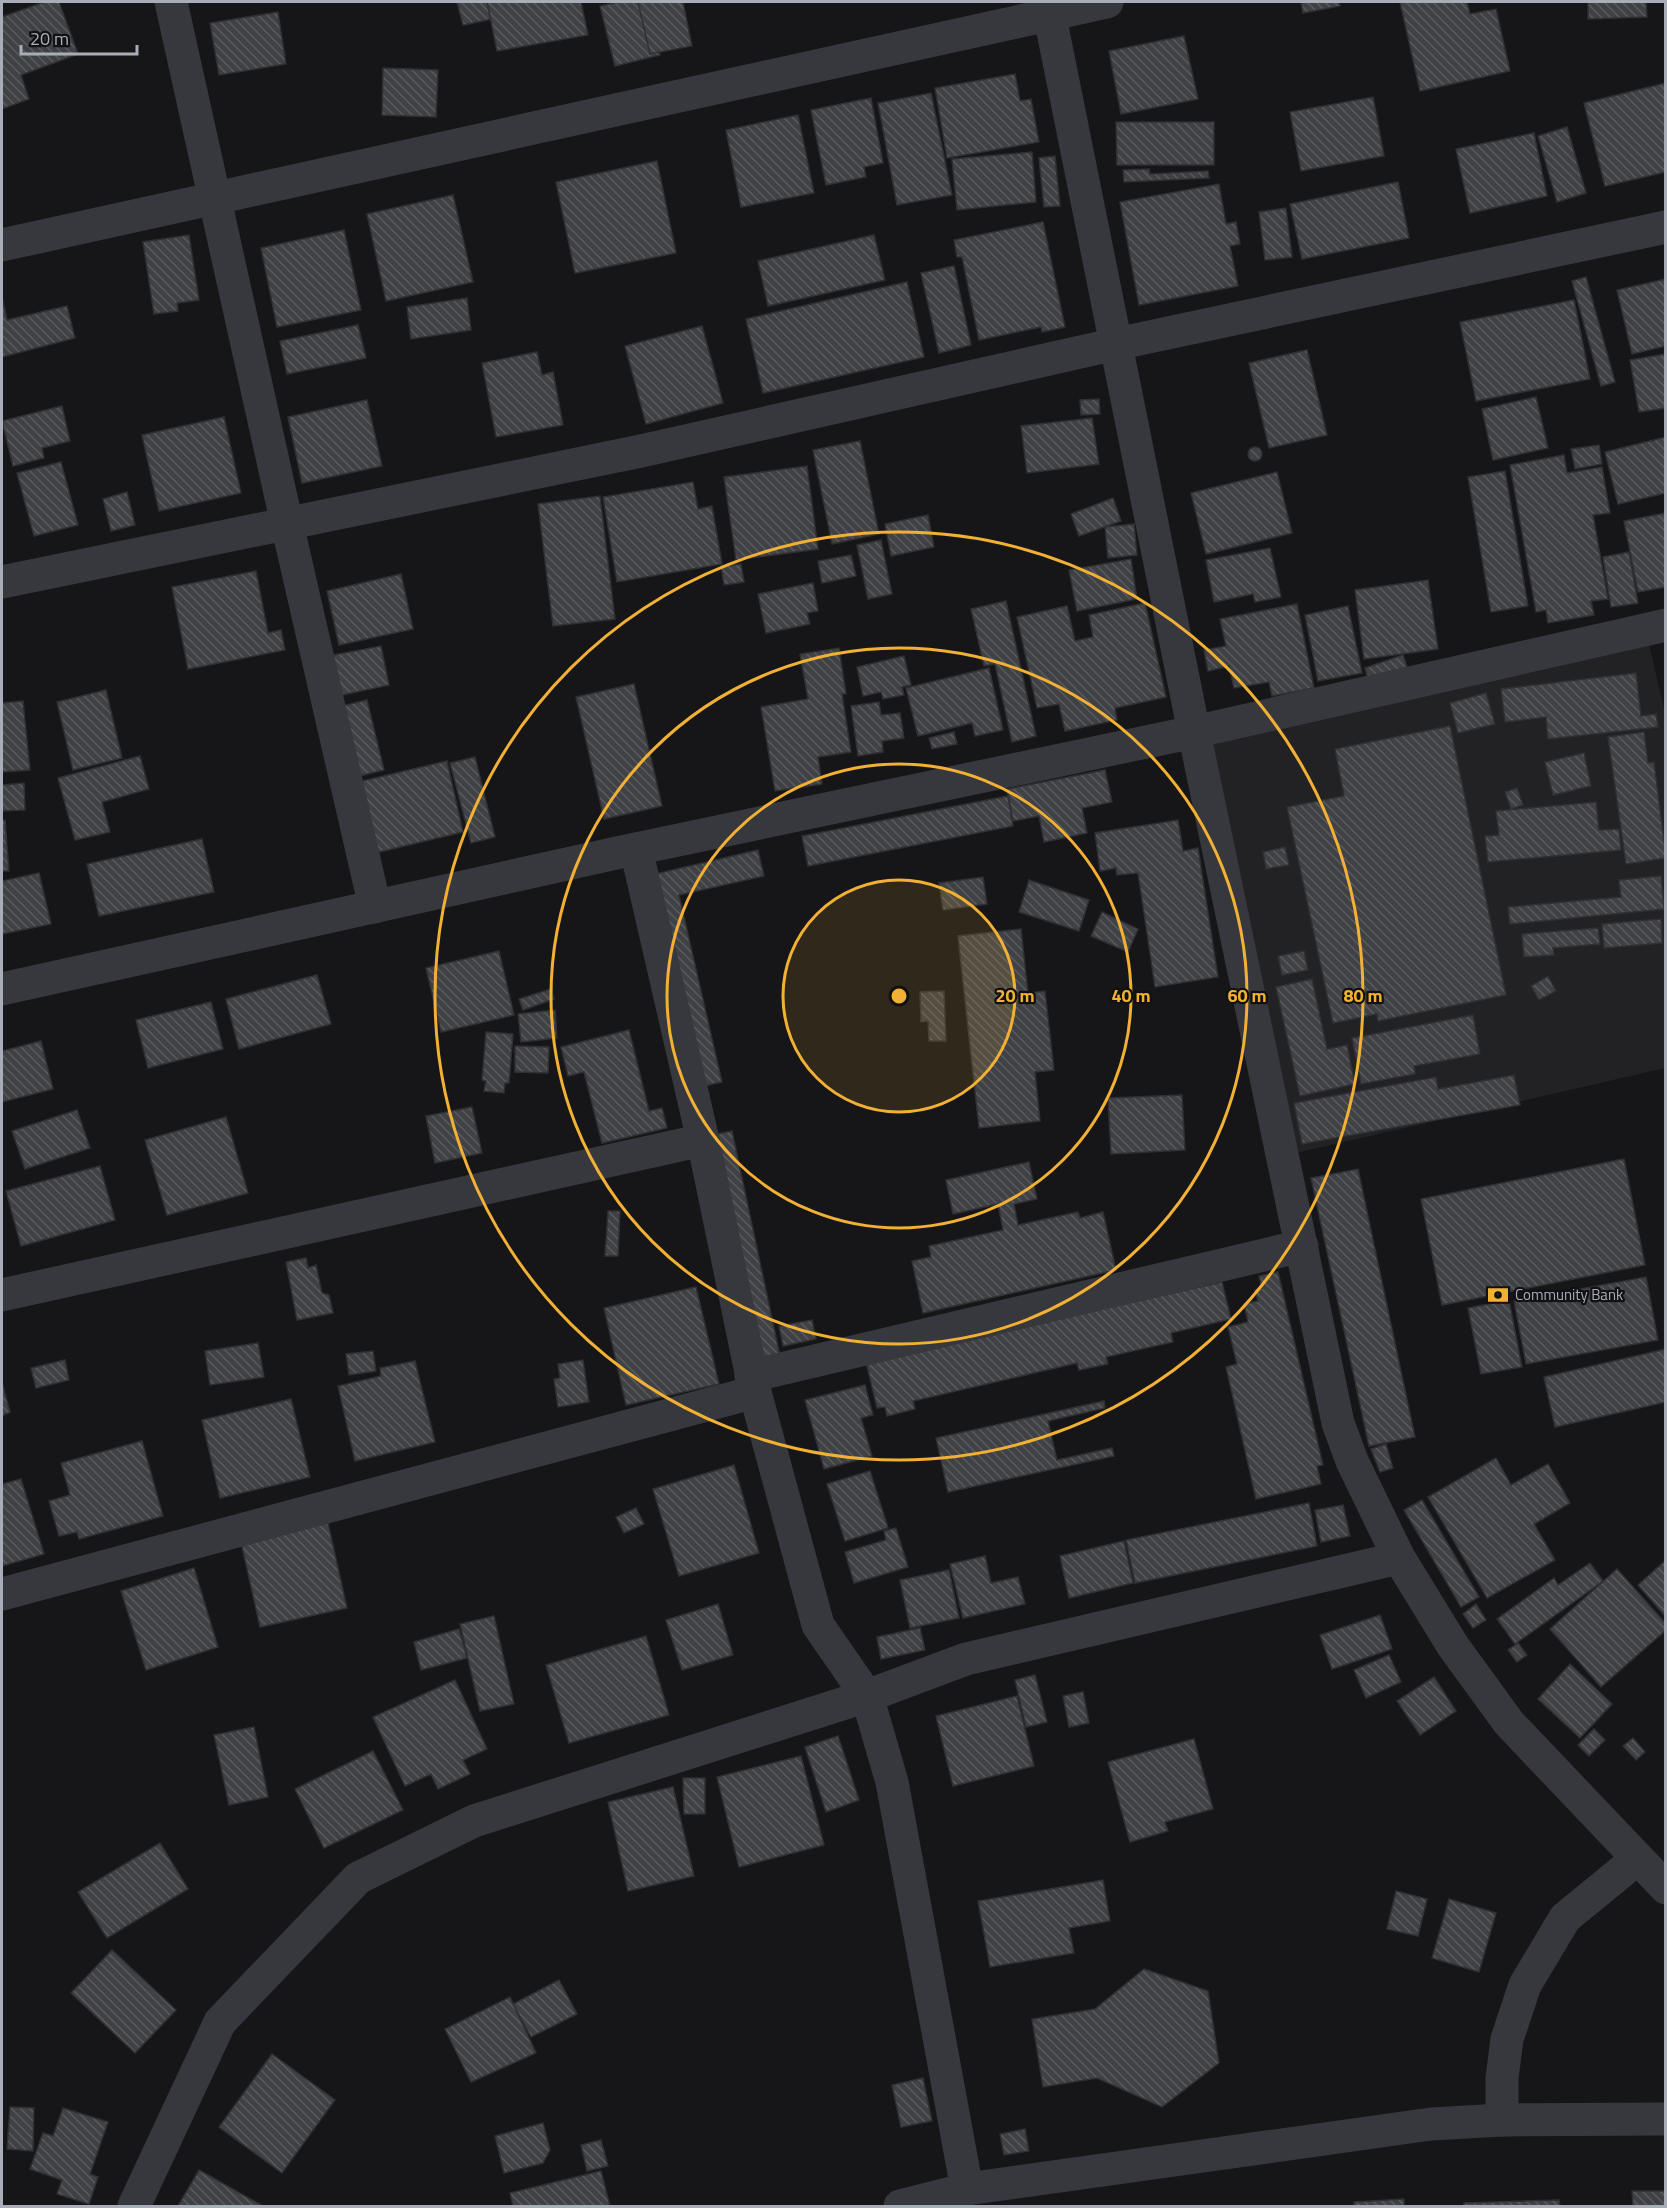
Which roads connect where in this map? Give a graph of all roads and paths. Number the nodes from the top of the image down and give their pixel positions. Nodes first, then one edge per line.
1 (171, 2) edge
2 (1107, 2) edge
3 (1049, 9) edge
4 (215, 199) junction
5 (1665, 227) edge
6 (2, 245) edge
7 (1116, 344) junction
8 (287, 524) junction
9 (2, 582) edge
10 (1665, 625) edge
11 (1194, 732) junction
12 (636, 849) junction
13 (375, 907) junction
14 (2, 989) edge
15 (703, 1140) junction
16 (1302, 1246) junction
17 (2, 1295) edge
18 (753, 1384) junction
19 (1399, 1558) junction
20 (2, 1594) edge
21 (867, 1696) junction
22 (1637, 1858) junction
23 (1665, 1888) edge
24 (1665, 2119) edge
25 (1502, 2120) junction
26 (967, 2189) junction
27 (134, 2206) edge
28 (900, 2206) edge

1 - 4 street
2 - 3 street
3 - 4 street
3 - 7 street
4 - 6 street
4 - 8 street
5 - 7 street
7 - 8 street
7 - 11 street
8 - 9 street
8 - 13 street
10 - 11 street
11 - 12 street
11 - 16 street
12 - 13 street
12 - 15 street
13 - 14 street
15 - 17 street
15 - 18 street
16 - 18 street
16 - 19 street
18 - 20 street
18 - 21 street
19 - 21 street
19 - 22 street
21 - 26 street
21 - 27 street
22 - 23 street
22 - 25 street
24 - 25 street
25 - 26 street
26 - 28 street

